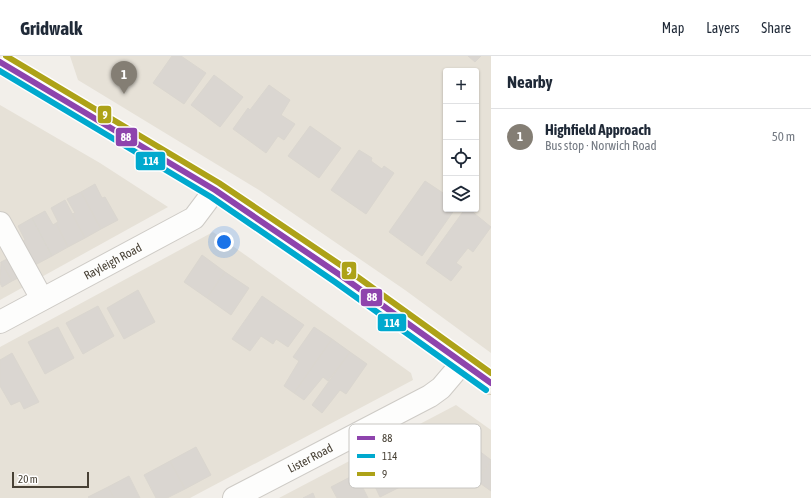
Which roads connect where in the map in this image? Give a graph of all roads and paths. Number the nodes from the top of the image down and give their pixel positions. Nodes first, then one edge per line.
1 (10, 62) edge
2 (215, 190) junction
3 (0, 223) edge
4 (42, 299) junction
5 (0, 322) edge
6 (463, 362) junction
7 (491, 383) edge
8 (376, 424) edge
9 (349, 438) edge
10 (234, 498) edge

1 - 2 main road
2 - 4 street, Rayleigh Road
2 - 6 main road
3 - 4 street
4 - 5 street, Rayleigh Road
6 - 7 main road
6 - 8 street, Lister Road
9 - 10 street, Lister Road

